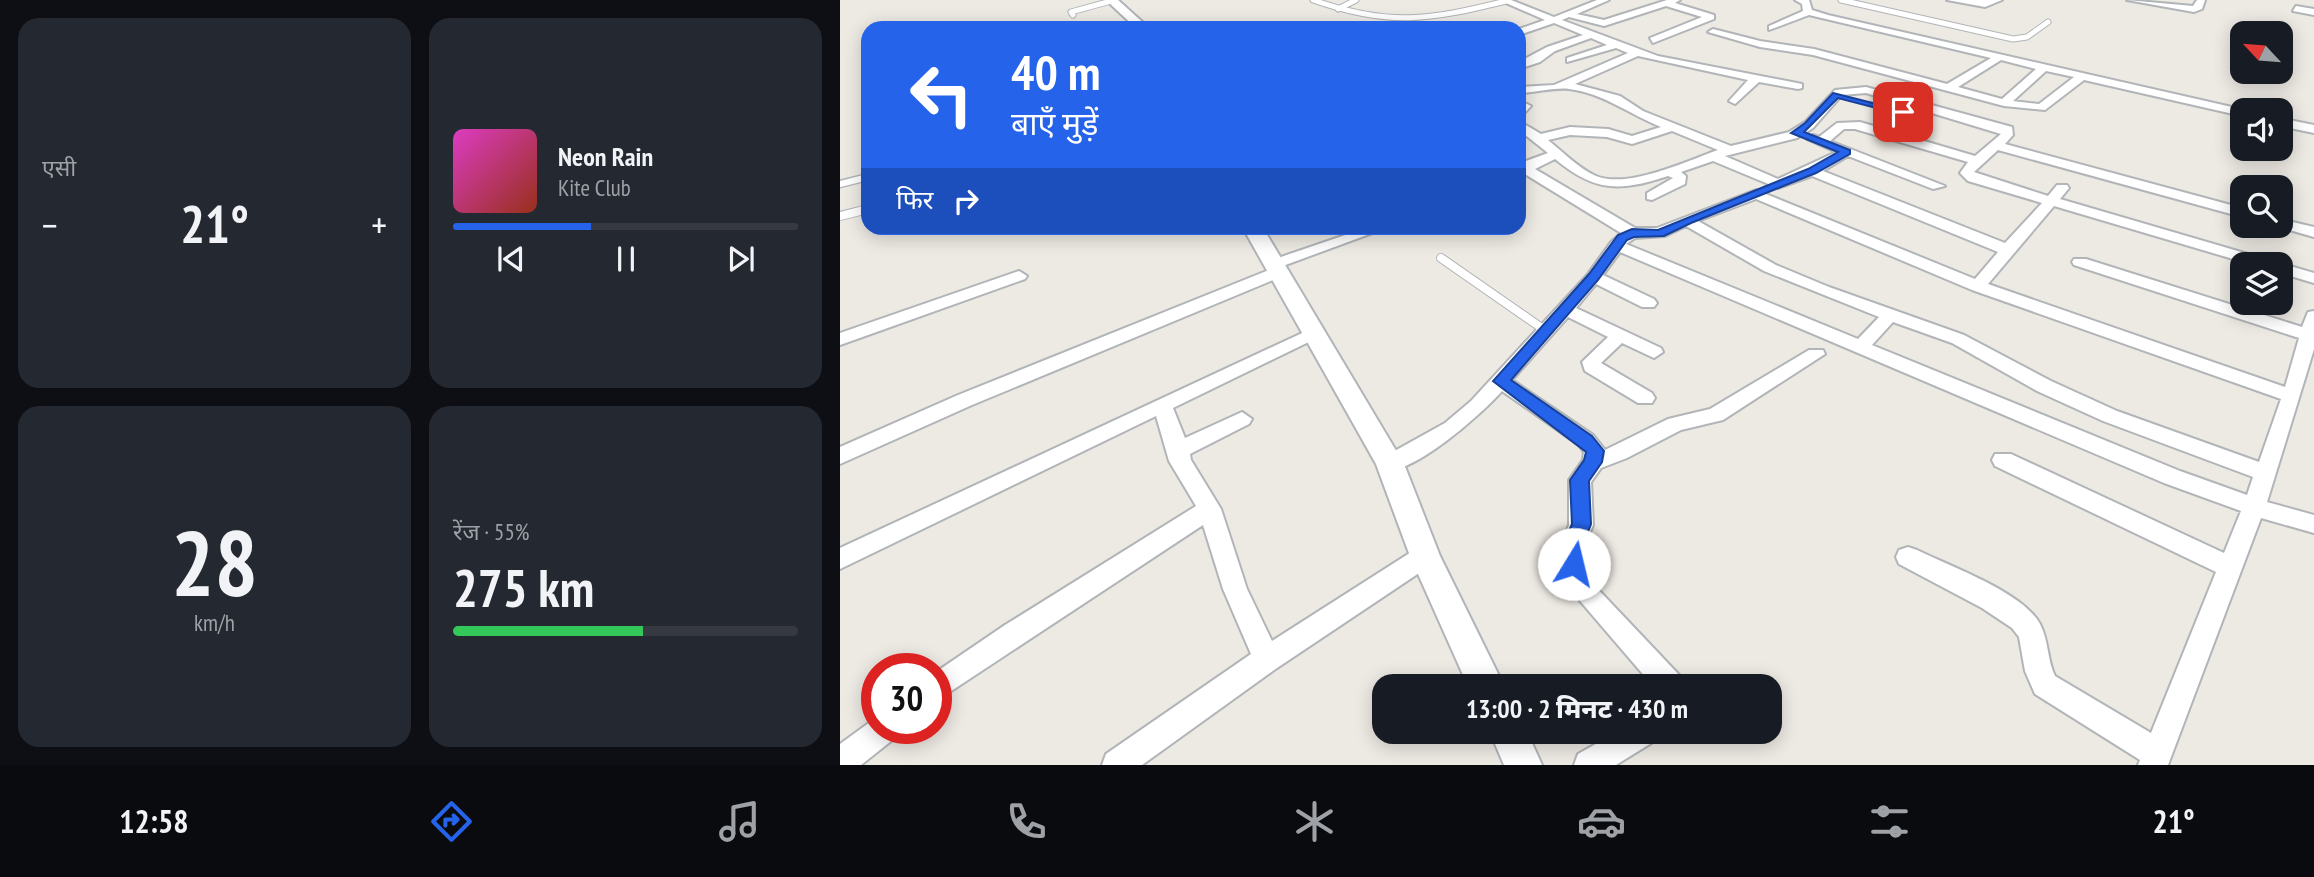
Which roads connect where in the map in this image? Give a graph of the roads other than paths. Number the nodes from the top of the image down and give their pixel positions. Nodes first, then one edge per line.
1 (1111, 0) edge
2 (1313, 0) edge
3 (1356, 0) edge
4 (1605, 0) edge
5 (1818, 0) edge
6 (1841, 0) edge
7 (1951, 0) edge
8 (1998, 0) edge
9 (2131, 0) edge
10 (2200, 0) edge
11 (1504, 1) edge
12 (1671, 2) edge
13 (1804, 5) edge
14 (1338, 9) junction
15 (2296, 9) dead end
16 (2314, 12) edge
17 (1073, 15) dead end
18 (1568, 15) junction
19 (1554, 20) junction
20 (1135, 21) edge
21 (1395, 21) edge
22 (1407, 21) edge
23 (2048, 22) dead end
24 (1772, 28) dead end
25 (1526, 30) edge
26 (1713, 32) dead end
27 (1592, 36) junction
28 (1653, 40) dead end
29 (1616, 45) junction
30 (1636, 53) junction
31 (1997, 59) junction
32 (1571, 60) dead end
33 (1526, 64) edge
34 (2042, 69) junction
35 (1756, 78) junction
36 (2080, 78) junction
37 (1564, 84) junction
38 (1798, 86) dead end
39 (1949, 88) junction
40 (1526, 90) edge
41 (1735, 101) dead end
42 (2004, 103) junction
43 (2230, 110) edge
44 (2293, 125) edge
45 (1674, 127) junction
46 (2314, 129) edge
47 (1526, 130) edge
48 (1796, 133) junction
49 (1539, 138) junction
50 (1821, 142) junction
51 (1998, 143) junction
52 (1730, 150) junction
53 (1846, 152) junction
54 (1558, 153) junction
55 (1713, 156) junction
56 (1977, 161) junction
57 (1666, 171) junction
58 (1812, 171) junction
59 (861, 179) edge
60 (840, 184) edge
61 (1778, 184) junction
62 (1938, 187) dead end
63 (2062, 188) dead end
64 (1756, 194) junction
65 (1652, 196) dead end
66 (2050, 202) junction
67 (2230, 210) edge
68 (861, 211) edge
69 (840, 216) edge
70 (1686, 220) junction
71 (2293, 226) edge
72 (2314, 232) edge
73 (1632, 233) junction
74 (1257, 235) edge
75 (1361, 235) edge
76 (1616, 245) junction
77 (2008, 250) junction
78 (2230, 254) edge
79 (1441, 258) dead end
80 (2080, 262) dead end
81 (1277, 268) junction
82 (2293, 272) edge
83 (1019, 275) dead end
84 (1594, 277) junction
85 (2314, 278) edge
86 (1978, 286) junction
87 (1648, 303) dead end
88 (1565, 309) junction
89 (1891, 314) junction
90 (2312, 329) edge
91 (1546, 331) junction
92 (1313, 332) junction
93 (1619, 336) junction
94 (840, 339) edge
95 (1860, 347) junction
96 (1654, 352) dead end
97 (1815, 354) dead end
98 (1501, 381) junction
99 (2292, 396) junction
100 (1645, 398) dead end
101 (1162, 405) junction
102 (1242, 419) dead end
103 (1178, 450) junction
104 (840, 456) edge
105 (2003, 460) dead end
106 (1593, 462) junction
107 (1390, 464) junction
108 (2265, 474) junction
109 (2253, 507) junction
110 (1210, 509) junction
111 (2314, 524) edge
112 (1425, 556) junction
113 (1908, 557) dead end
114 (840, 559) edge
115 (2229, 567) junction
116 (1266, 659) junction
117 (1480, 674) edge
118 (1660, 674) edge
119 (952, 677) edge
120 (864, 744) edge
121 (1513, 744) edge
122 (1624, 744) edge
123 (2155, 759) edge
124 (840, 763) edge
125 (1117, 765) edge
126 (1523, 765) edge
127 (1590, 765) edge

1 - 17 lane
1 - 20 street
2 - 14 lane
3 - 14 lane
4 - 18 street
5 - 13 street
6 - 23 lane
7 - 8 street
9 - 10 street
11 - 19 street
11 - 22 lane
12 - 18 street
12 - 28 street
13 - 24 street
13 - 31 street
14 - 21 lane
15 - 16 street
18 - 19 street
19 - 25 street
19 - 27 street
26 - 39 street
27 - 29 street
27 - 33 street
29 - 30 street
29 - 32 street
30 - 35 street
30 - 37 street
31 - 34 street
31 - 39 street
34 - 36 street
34 - 42 street
35 - 38 street
35 - 41 street
36 - 42 street
36 - 43 street
37 - 40 street
37 - 45 street
39 - 42 street
44 - 46 street
45 - 49 street
45 - 52 street
47 - 49 street
48 - 50 street
48 - 51 street
48 - 52 street
49 - 54 street
50 - 53 street
50 - 56 street
51 - 56 street
51 - 67 street
52 - 55 street
53 - 58 street
53 - 62 street
54 - 57 street
54 - 73 street
55 - 57 street
55 - 61 street
56 - 66 street
57 - 65 street
58 - 61 street
58 - 77 street
59 - 60 lane
61 - 64 street
63 - 66 street
64 - 70 street
64 - 86 street
66 - 77 street
66 - 78 street
68 - 69 lane
70 - 73 street
70 - 89 street
71 - 72 street
73 - 76 street
74 - 81 street
75 - 81 street
76 - 84 street
76 - 95 street
77 - 86 street
79 - 91 lane
80 - 90 street
81 - 92 street
81 - 104 street
82 - 85 street
83 - 94 street
84 - 87 street
84 - 88 street
86 - 99 street
88 - 91 street
88 - 93 street
89 - 95 street
89 - 108 street
90 - 99 street
91 - 98 street
92 - 101 street
92 - 107 street
93 - 96 street
93 - 100 street
95 - 109 street
97 - 106 street
98 - 106 street
98 - 107 street
99 - 108 street
101 - 103 street
101 - 114 street
102 - 103 street
103 - 110 street
105 - 115 street
106 - 118 street
107 - 112 street
108 - 109 street
109 - 111 street
109 - 115 street
110 - 116 street
110 - 119 street
112 - 116 street
112 - 117 street
113 - 123 street
115 - 123 street
116 - 125 street
120 - 124 street
121 - 126 street
122 - 127 street

